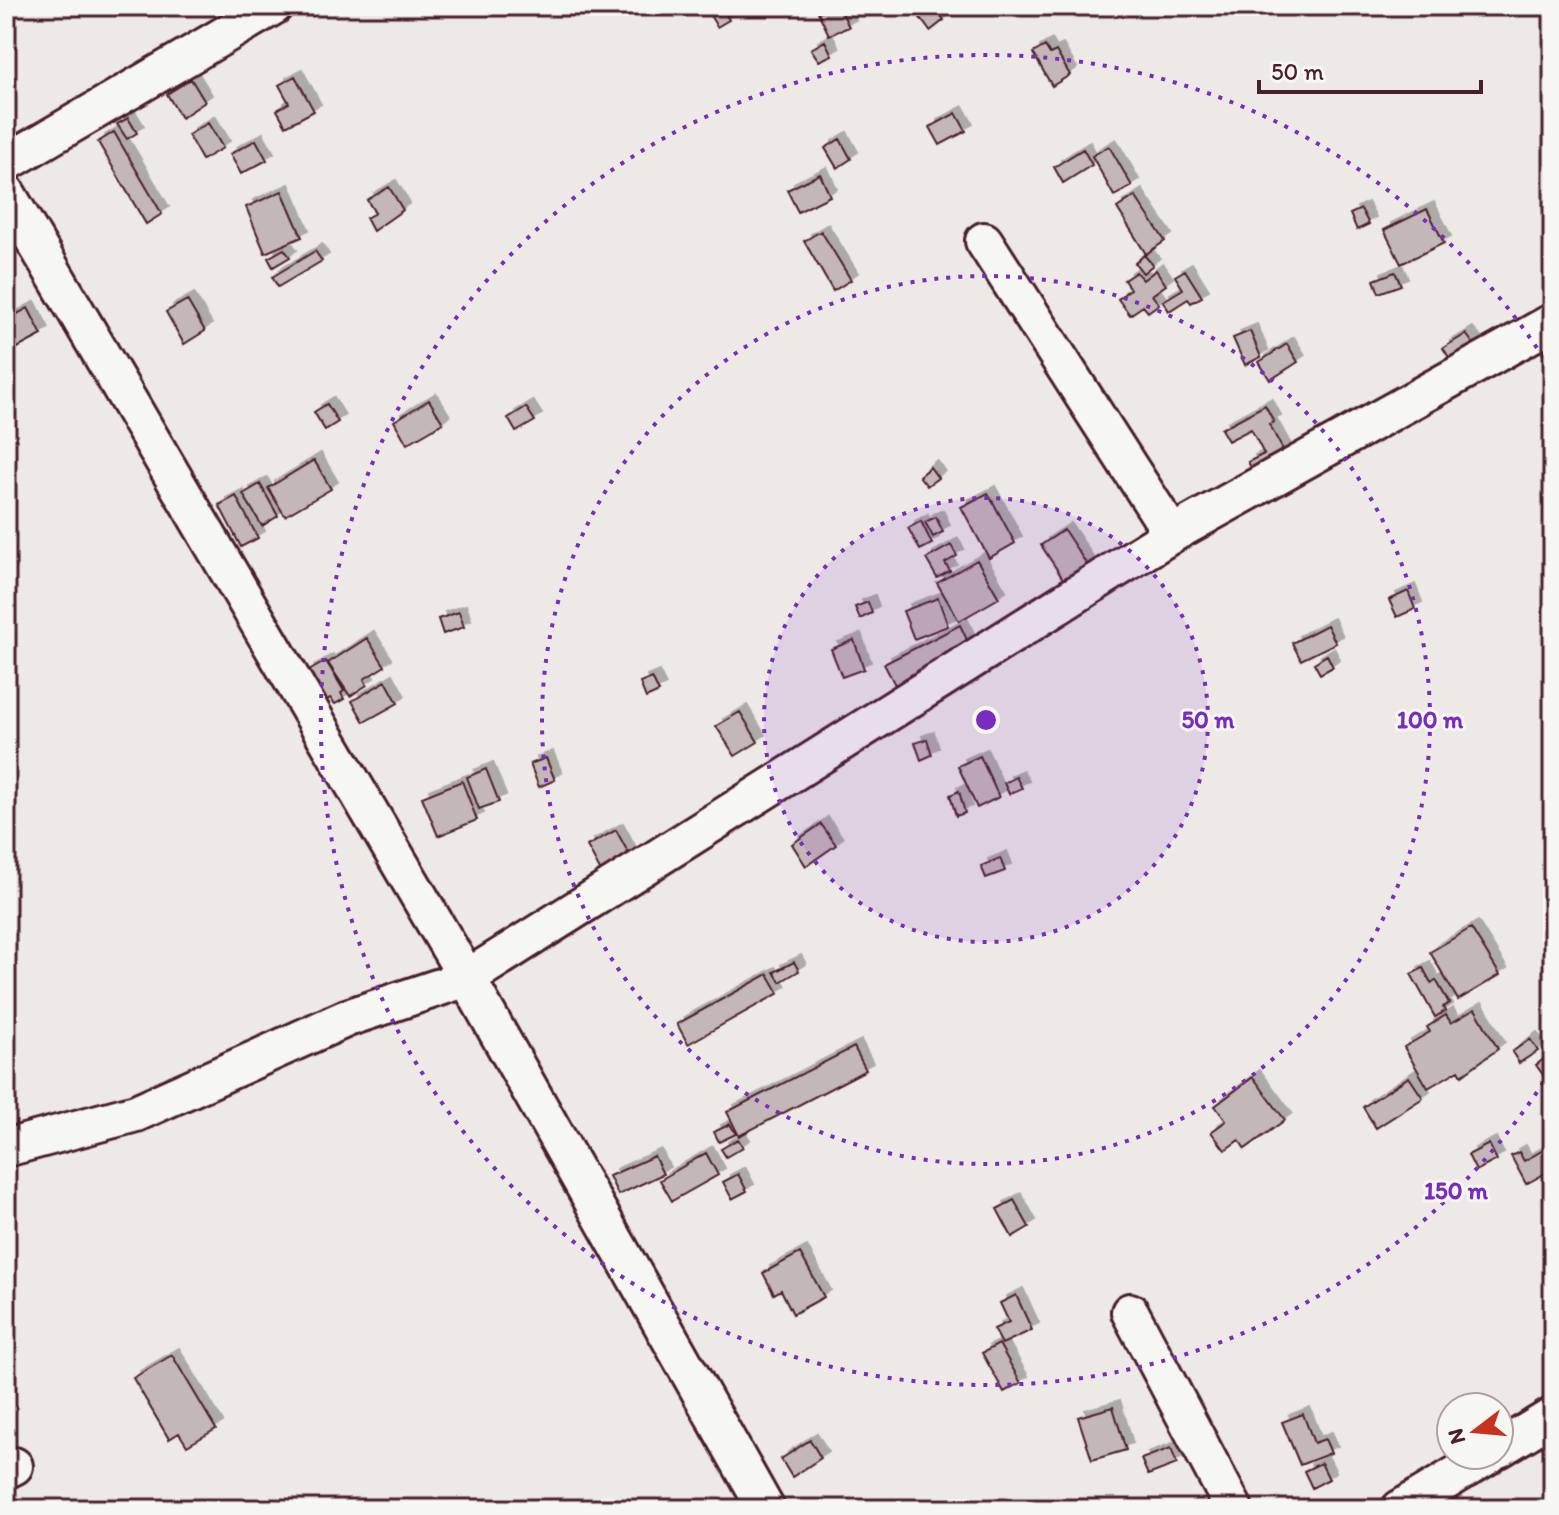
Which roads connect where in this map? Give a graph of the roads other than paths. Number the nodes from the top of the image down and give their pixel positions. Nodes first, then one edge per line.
1 (274, 6) edge
2 (6, 163) edge
3 (6, 192) edge
4 (984, 241) dead end
5 (1553, 322) edge
6 (1172, 534) junction
7 (467, 978) junction
8 (6, 1148) edge
9 (1130, 1312) dead end
10 (1553, 1416) edge
11 (1515, 1439) edge
12 (1463, 1471) edge
13 (766, 1509) edge
14 (1234, 1509) edge
15 (1400, 1509) edge

1 - 2 street
3 - 7 street
4 - 6 street
5 - 6 street
6 - 7 street
7 - 8 street
7 - 13 street
9 - 14 street
10 - 11 street
12 - 15 street

